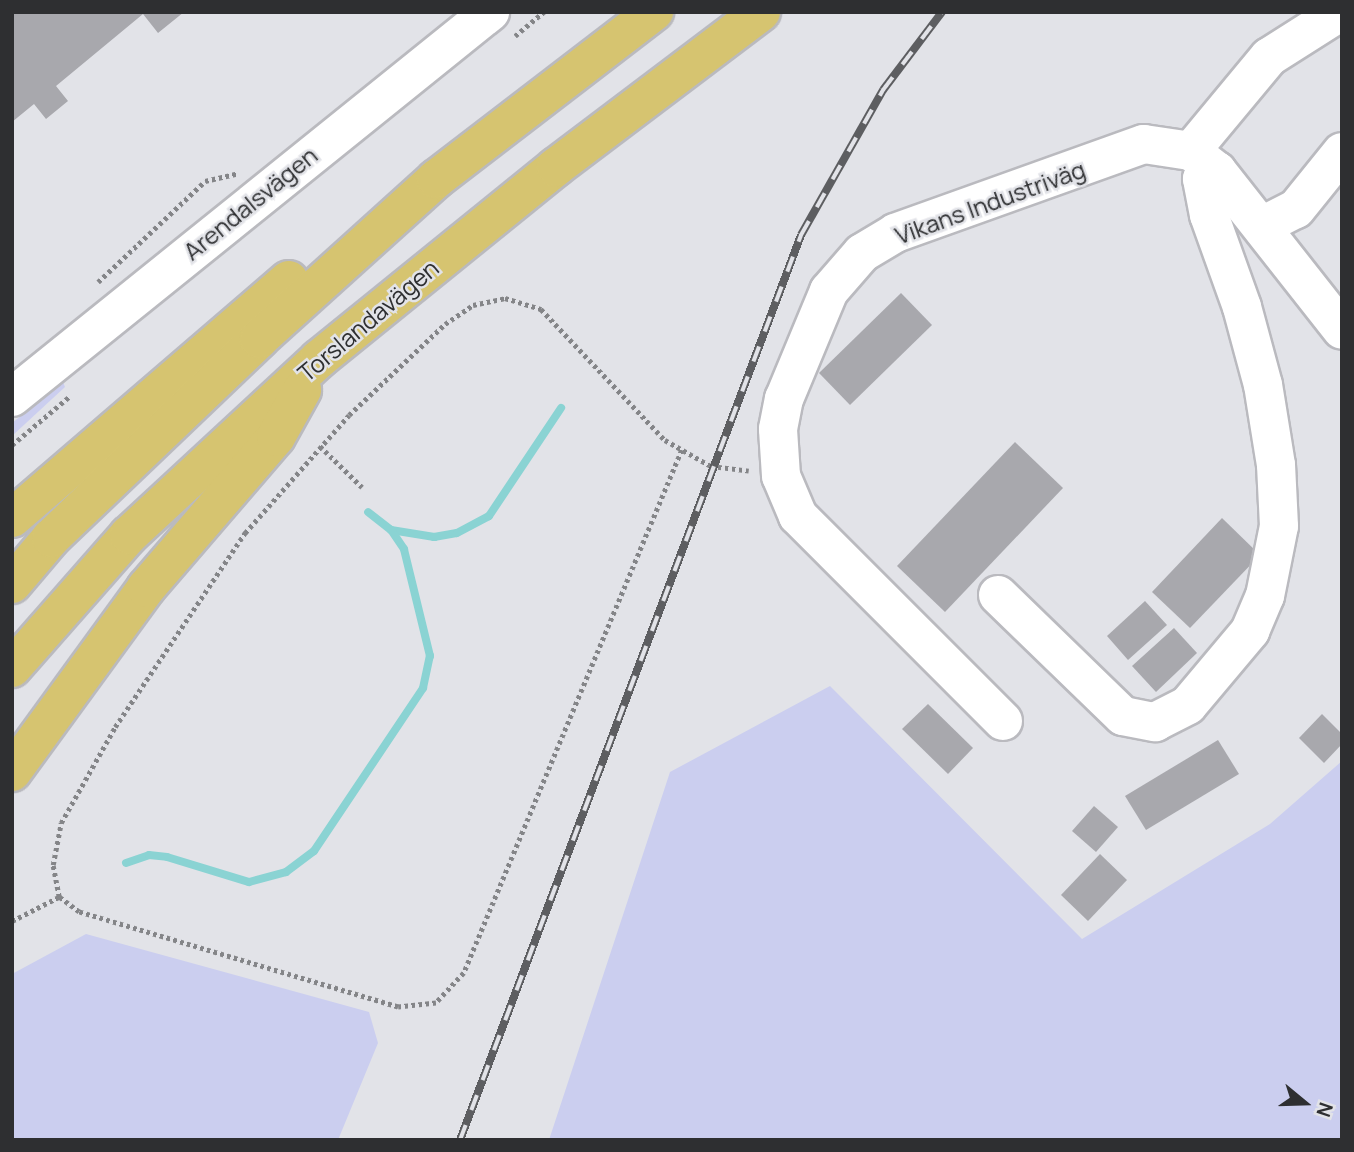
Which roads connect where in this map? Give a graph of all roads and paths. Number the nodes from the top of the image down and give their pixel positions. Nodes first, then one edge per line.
1 (490, 12) edge
2 (654, 12) edge
3 (761, 12) edge
4 (1340, 12) edge
5 (1204, 161) junction
6 (1336, 163) edge
7 (436, 180) junction
8 (1262, 226) junction
9 (1342, 330) edge
10 (319, 359) junction
11 (12, 397) edge
12 (320, 446) junction
13 (682, 450) junction
14 (781, 476) junction
15 (362, 486) dead end
16 (12, 518) edge
17 (12, 584) edge
18 (998, 595) dead end
19 (12, 668) edge
20 (1003, 721) dead end
21 (12, 772) edge
22 (59, 897) junction
23 (12, 920) edge

1 - 11 street, Arendalsvägen
2 - 7 main road
3 - 10 main road, Torslandavägen
4 - 5 street
5 - 8 street
5 - 14 street, Vikans Industriväg
5 - 18 street
6 - 8 street
7 - 16 main road
7 - 17 main road
8 - 9 street
10 - 19 main road, Torslandavägen
10 - 21 main road
12 - 13 path
12 - 15 path
12 - 22 path
13 - 14 path
13 - 22 path
14 - 20 street, Vikans Industriväg
22 - 23 path

